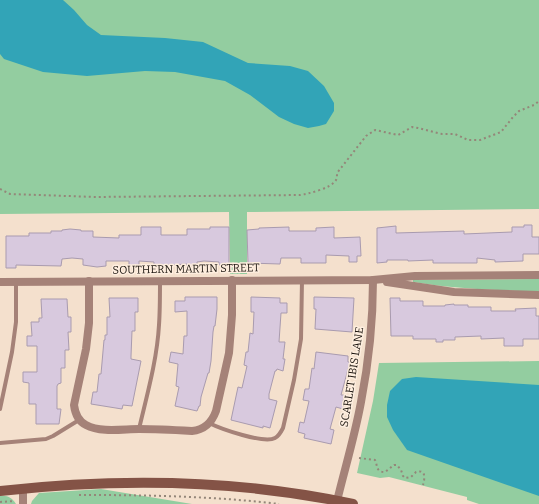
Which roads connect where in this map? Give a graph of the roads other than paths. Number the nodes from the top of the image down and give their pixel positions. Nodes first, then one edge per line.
1 (539, 275) edge
2 (160, 280) junction
3 (232, 280) junction
4 (302, 280) junction
5 (373, 280) junction
6 (0, 282) edge
7 (16, 282) junction
8 (89, 282) junction
9 (539, 295) edge
10 (0, 409) edge
11 (79, 420) junction
12 (209, 423) junction
13 (139, 429) junction
14 (0, 443) edge
15 (22, 488) junction
16 (0, 491) edge
17 (337, 501) junction
18 (23, 502) edge
19 (353, 504) edge

1 - 5 street, SOUTHERN MARTIN STREET
2 - 3 street, SOUTHERN MARTIN STREET
2 - 8 street, SOUTHERN MARTIN STREET
2 - 13 lane
3 - 4 street, SOUTHERN MARTIN STREET
3 - 12 street
4 - 5 street, SOUTHERN MARTIN STREET
4 - 12 lane
5 - 9 street, SOUTHERN MARTIN STREET
5 - 17 street, SCARLET IBIS LANE
6 - 7 street, SOUTHERN MARTIN STREET
7 - 8 street, SOUTHERN MARTIN STREET
7 - 10 lane
8 - 11 street
11 - 13 street
11 - 14 lane
12 - 13 street
15 - 16 main road
15 - 17 main road
15 - 18 street
17 - 19 main road

